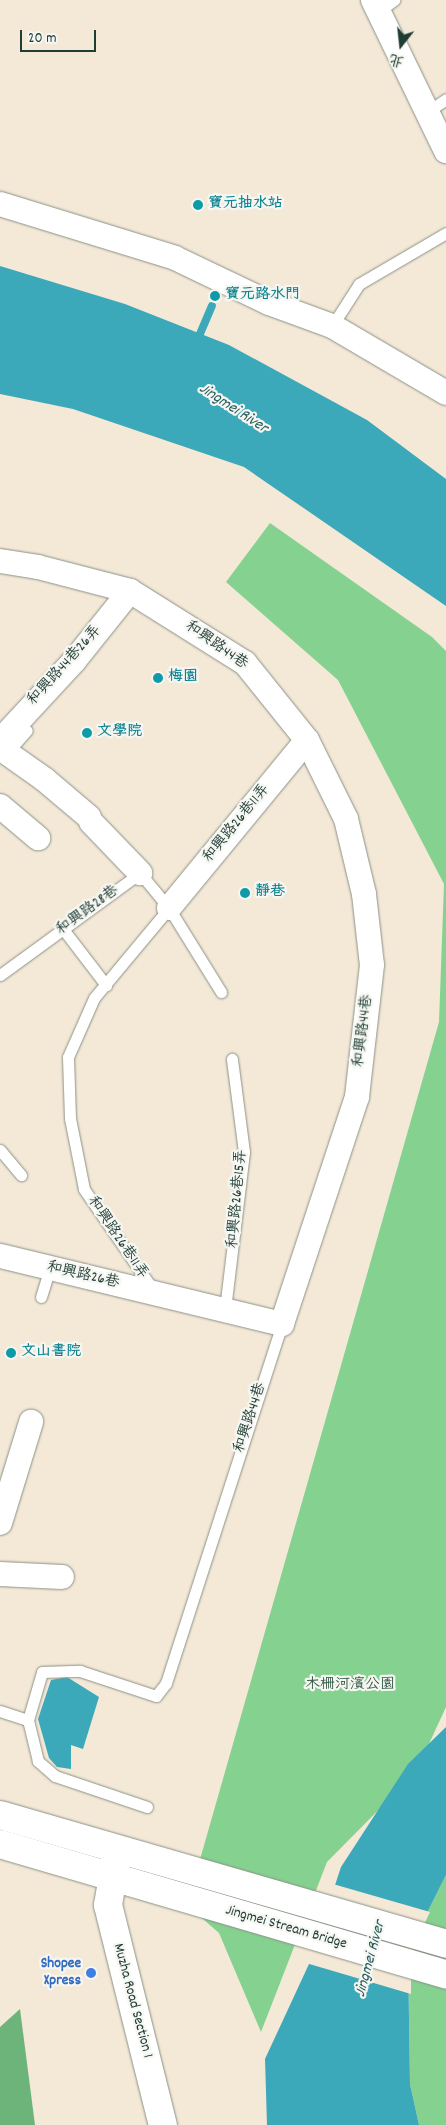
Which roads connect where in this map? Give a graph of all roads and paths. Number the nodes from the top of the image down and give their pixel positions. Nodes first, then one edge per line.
1 (382, 4) edge
2 (437, 106) edge
3 (446, 151) edge
4 (0, 204) edge
5 (446, 233) edge
6 (332, 326) junction
7 (446, 393) edge
8 (0, 562) edge
9 (130, 592) junction
10 (27, 730) dead end
11 (307, 740) junction
12 (2, 747) edge
13 (0, 806) edge
14 (38, 838) dead end
15 (140, 873) junction
16 (169, 908) junction
17 (63, 929) junction
18 (0, 975) edge
19 (106, 985) junction
20 (221, 992) dead end
21 (232, 1059) dead end
22 (0, 1150) edge
23 (21, 1174) dead end
24 (0, 1256) edge
25 (50, 1268) junction
26 (155, 1293) junction
27 (41, 1297) dead end
28 (225, 1309) junction
29 (282, 1324) junction
30 (31, 1422) dead end
31 (0, 1522) edge
32 (0, 1574) edge
33 (62, 1577) dead end
34 (0, 1711) edge
35 (28, 1720) junction
36 (147, 1807) dead end
37 (0, 1815) edge
38 (0, 1844) edge
39 (118, 1849) junction
40 (110, 1877) junction
41 (446, 1944) edge
42 (446, 1974) edge
43 (163, 2125) edge

1 - 2 street
2 - 3 street
4 - 6 street
5 - 6 lane
6 - 7 street
8 - 9 street, 和興路44巷
9 - 11 street, 和興路44巷
9 - 12 street, 和興路44巷26弄
10 - 12 lane
11 - 16 street, 和興路26巷11弄
11 - 29 street, 和興路44巷
12 - 15 street
13 - 14 street
15 - 16 lane
15 - 17 lane, 和興路28巷
16 - 19 lane, 和興路26巷11弄
16 - 20 lane
17 - 18 lane, 和興路28巷
17 - 19 lane
19 - 26 lane, 和興路26巷11弄
21 - 28 lane, 和興路26巷15弄
22 - 23 lane
24 - 25 street, 和興路26巷
25 - 26 street, 和興路26巷
25 - 27 lane
26 - 28 street, 和興路26巷
28 - 29 street, 和興路26巷
29 - 35 lane, 和興路44巷
30 - 31 street
32 - 33 street
34 - 35 lane
35 - 36 lane
37 - 39 main road
38 - 40 main road
39 - 40 main road, Muzha Road Section 1
39 - 41 main road, Jingmei Stream Bridge
40 - 42 main road, Jingmei Stream Bridge
40 - 43 main road, Muzha Road Section 1

